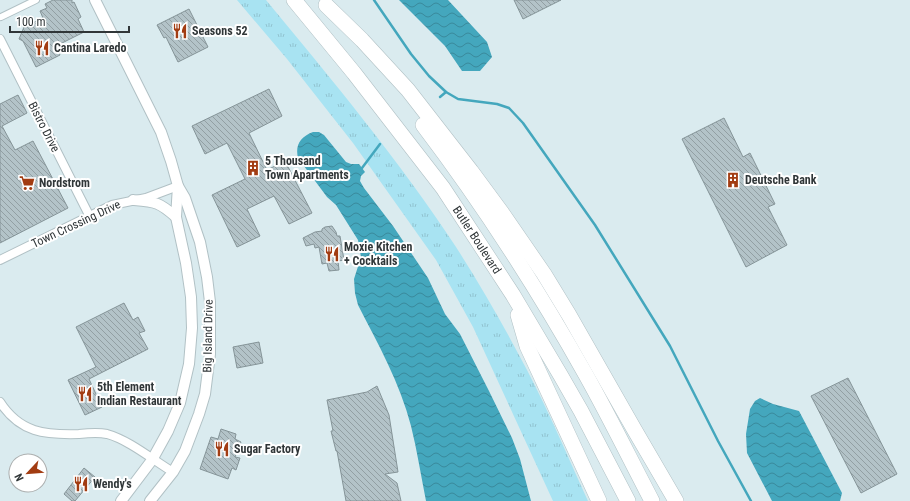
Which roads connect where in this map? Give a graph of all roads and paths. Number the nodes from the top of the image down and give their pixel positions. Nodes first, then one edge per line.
1 (36, 0) edge
2 (95, 0) edge
3 (294, 0) edge
4 (324, 3) edge
5 (1, 17) dead end
6 (0, 39) edge
7 (178, 186) junction
8 (134, 200) junction
9 (89, 216) junction
10 (176, 217) junction
11 (0, 260) edge
12 (513, 295) junction
13 (0, 402) edge
14 (152, 460) junction
15 (173, 472) junction
16 (121, 501) edge
17 (150, 501) edge
18 (599, 501) edge
19 (628, 501) edge
20 (652, 501) edge
21 (676, 501) edge

1 - 5 street
2 - 7 street, Big Island Drive
3 - 12 highway, Butler Boulevard
4 - 20 highway, Butler Boulevard
4 - 21 highway
6 - 9 street, Bistro Drive
7 - 8 street, Town Crossing Drive
7 - 10 street, Big Island Drive
7 - 15 street, Big Island Drive
8 - 9 street, Town Crossing Drive
8 - 10 street
9 - 11 street, Town Crossing Drive
10 - 14 street, Big Island Drive
12 - 18 highway
12 - 19 highway, Butler Boulevard
13 - 14 street
14 - 15 street
14 - 16 street, Big Island Drive
15 - 17 street, Big Island Drive

